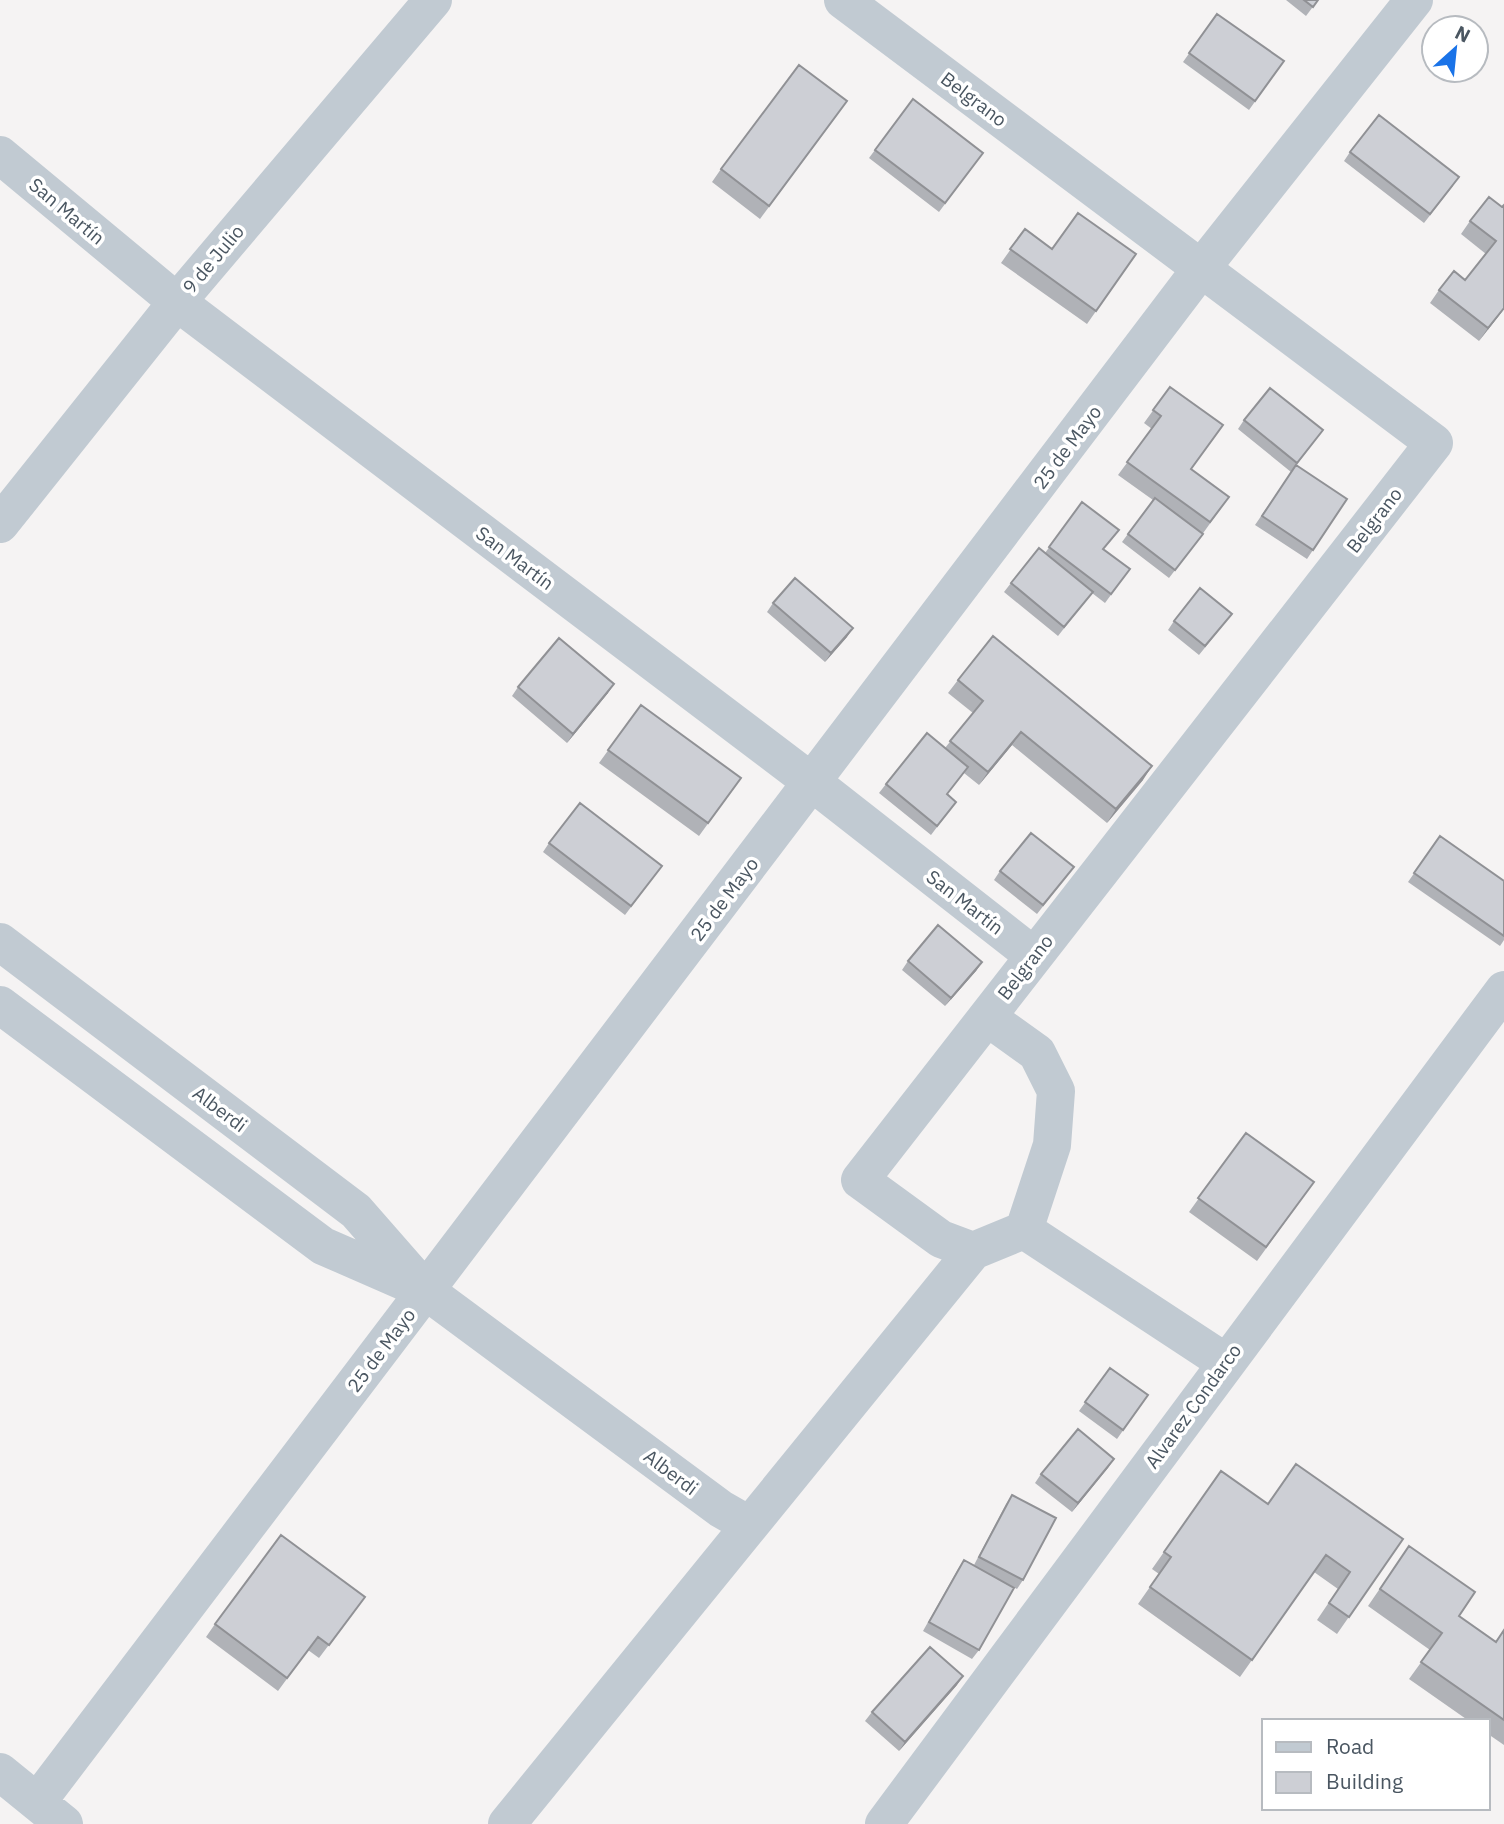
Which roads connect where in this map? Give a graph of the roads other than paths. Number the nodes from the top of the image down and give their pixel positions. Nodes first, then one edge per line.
1 (433, 0) edge
2 (843, 0) edge
3 (1414, 0) edge
4 (0, 155) edge
5 (1200, 270) junction
6 (177, 302) junction
7 (0, 524) edge
8 (813, 783) junction
9 (0, 942) edge
10 (1034, 956) junction
11 (1504, 990) edge
12 (0, 1005) edge
13 (987, 1017) junction
14 (1024, 1230) junction
15 (973, 1251) junction
16 (426, 1291) junction
17 (1224, 1362) junction
18 (749, 1525) junction
19 (0, 1772) edge
20 (51, 1813) edge
21 (508, 1824) edge
22 (884, 1824) edge

1 - 6 street, 9 de Julio
2 - 5 street, Belgrano
3 - 5 street, 25 de Mayo
4 - 6 street, San Martín
5 - 8 street, 25 de Mayo
5 - 10 street, Belgrano
6 - 7 street, 9 de Julio
6 - 8 street, San Martín
8 - 10 street, San Martín
8 - 16 street, 25 de Mayo
9 - 16 street, Alberdi
10 - 13 street, Belgrano
11 - 17 street, Alvarez Condarco
12 - 16 street, Alberdi
13 - 14 street
13 - 15 street, Belgrano
14 - 15 street
14 - 17 street
15 - 18 street
16 - 18 street, Alberdi
16 - 20 street, 25 de Mayo
17 - 22 street, Alvarez Condarco
18 - 21 street
19 - 20 street

